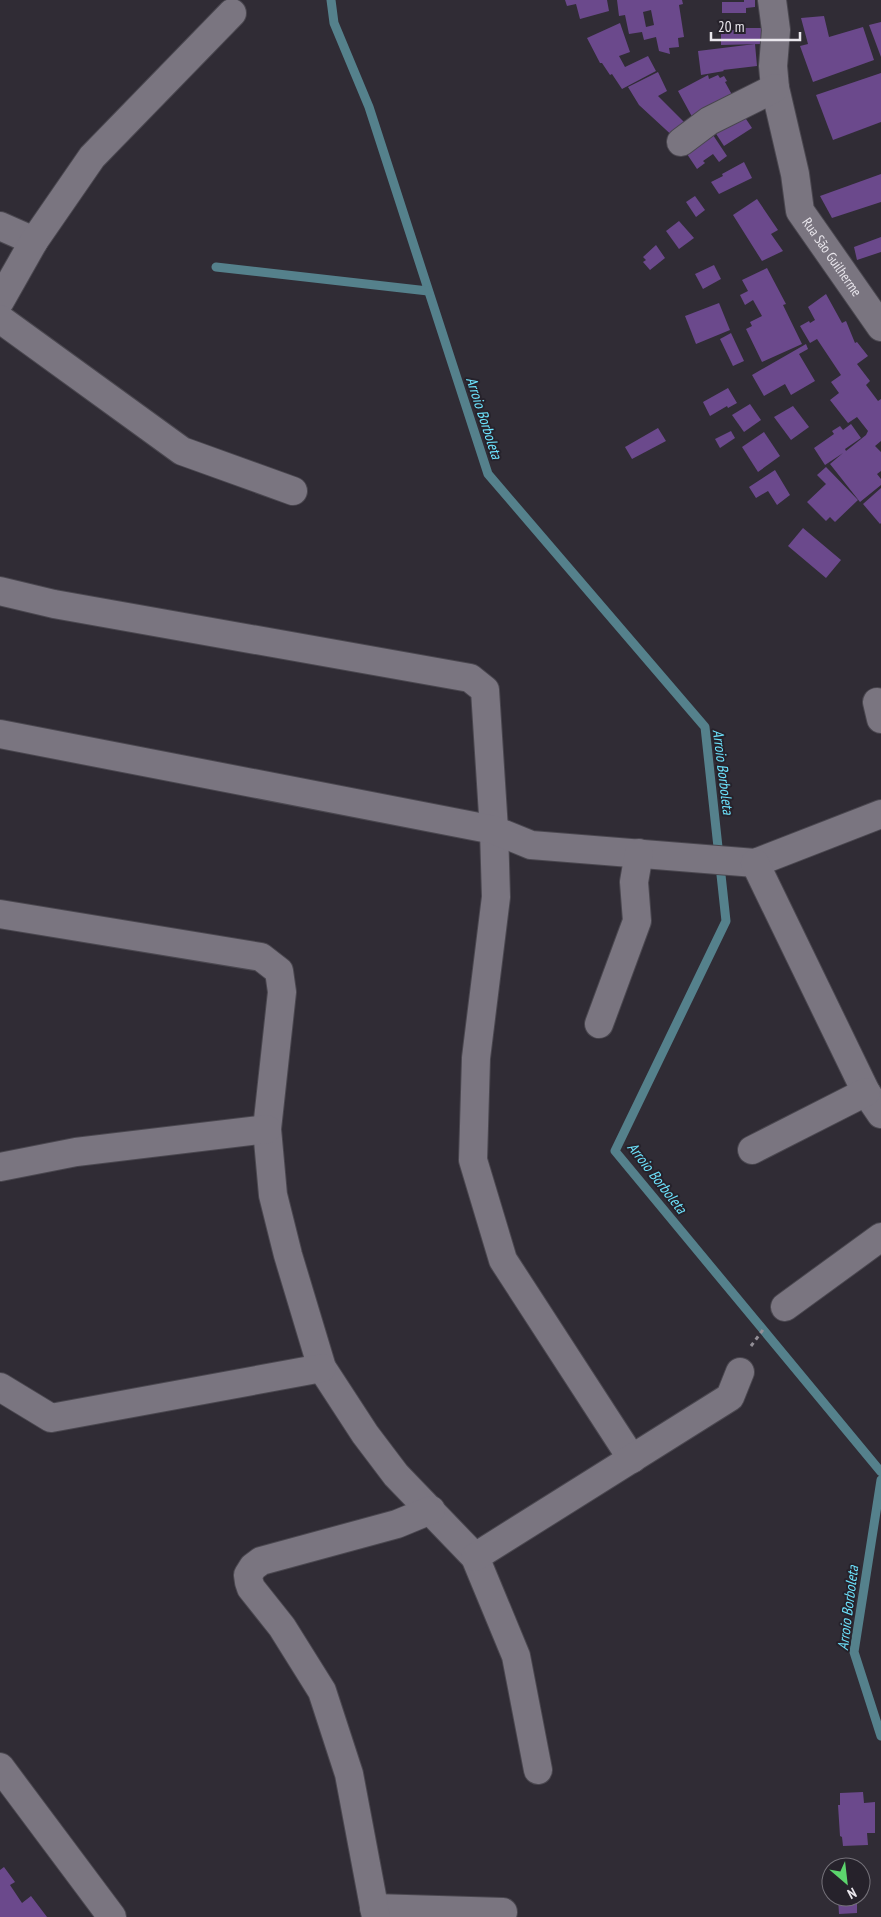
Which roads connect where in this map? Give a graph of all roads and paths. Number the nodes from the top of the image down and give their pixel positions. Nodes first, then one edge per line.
1 (772, 0) edge
2 (232, 13) dead end
3 (775, 88) junction
4 (681, 142) dead end
5 (0, 226) edge
6 (34, 241) junction
7 (0, 301) edge
8 (0, 319) edge
9 (881, 326) edge
10 (293, 491) dead end
11 (0, 591) edge
12 (0, 734) edge
13 (881, 814) edge
14 (494, 830) junction
15 (639, 853) junction
16 (755, 863) junction
17 (0, 914) edge
18 (598, 1024) dead end
19 (866, 1092) junction
20 (881, 1114) edge
21 (266, 1129) junction
22 (752, 1150) dead end
23 (0, 1167) edge
24 (881, 1237) edge
25 (785, 1307) joint
26 (322, 1368) junction
27 (740, 1372) joint
28 (0, 1387) edge
29 (632, 1459) junction
30 (430, 1510) junction
31 (475, 1557) junction
32 (0, 1767) edge
33 (538, 1770) dead end
34 (375, 1912) edge
35 (503, 1912) dead end
36 (112, 1917) edge

1 - 3 street
2 - 6 street
3 - 4 street
3 - 9 street, Rua São Guilherme
5 - 6 street
6 - 7 street
8 - 10 street
11 - 14 street
12 - 14 street
13 - 16 street
14 - 15 street
14 - 29 street
15 - 16 street
15 - 18 street
16 - 19 street
17 - 21 street
19 - 20 street
19 - 22 street
21 - 23 street
21 - 26 street
24 - 25 street
25 - 27 path
26 - 28 street
26 - 30 street
27 - 29 street
29 - 31 street
30 - 31 street
30 - 34 street
31 - 33 street
32 - 36 street
34 - 35 street

